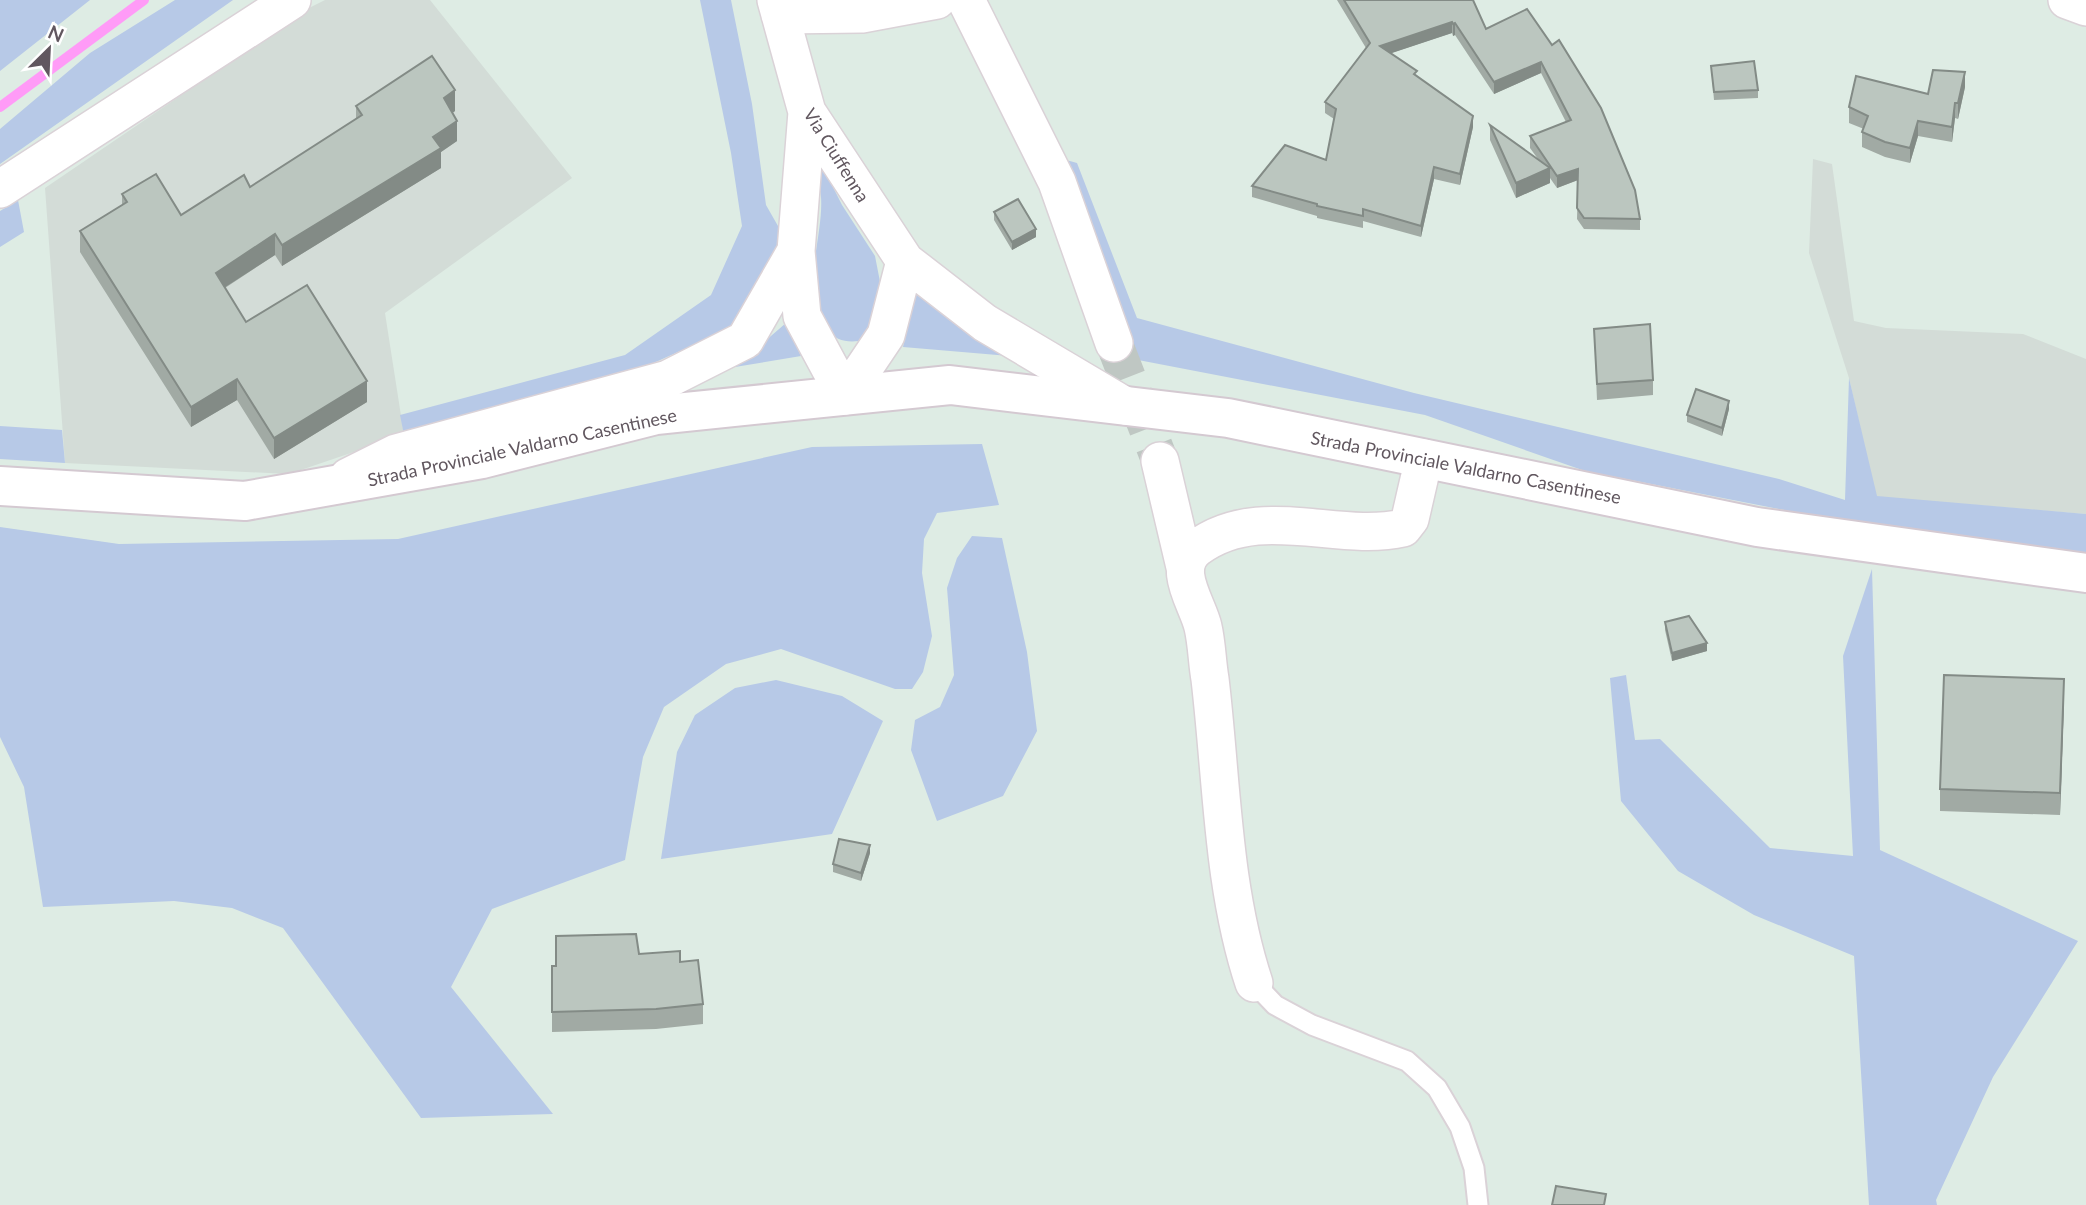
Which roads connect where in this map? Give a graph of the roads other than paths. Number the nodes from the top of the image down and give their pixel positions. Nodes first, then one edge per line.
1 (292, 0) edge
2 (937, 0) edge
3 (966, 0) edge
4 (2067, 0) edge
5 (778, 7) edge
6 (2086, 7) edge
7 (807, 112) junction
8 (0, 189) edge
9 (796, 251) junction
10 (905, 261) junction
11 (1114, 343) tunnel mouth
12 (845, 396) junction
13 (1125, 406) junction
14 (1424, 458) junction
15 (1160, 461) tunnel mouth
16 (0, 486) edge
17 (325, 488) junction
18 (1185, 568) junction
19 (2086, 573) edge
20 (1254, 983) joint
21 (1478, 1205) edge

1 - 8 street
2 - 5 street
3 - 11 street
4 - 6 street
5 - 7 street, Via Ciuffenna
7 - 9 street, Strada Provinciale Valdarno Casentinese
7 - 10 street, Via Ciuffenna
9 - 12 street, Strada Provinciale Valdarno Casentinese
9 - 17 street, Strada Provinciale Valdarno Casentinese
10 - 12 street
10 - 13 street, Via Ciuffenna
12 - 13 main road, Strada Provinciale Valdarno Casentinese
12 - 17 main road, Strada Provinciale Valdarno Casentinese
13 - 14 main road, Strada Provinciale Valdarno Casentinese
14 - 18 street
14 - 19 main road, Strada Provinciale Valdarno Casentinese
15 - 18 street
16 - 17 main road, Strada Provinciale Valdarno Casentinese
18 - 20 street
20 - 21 lane

